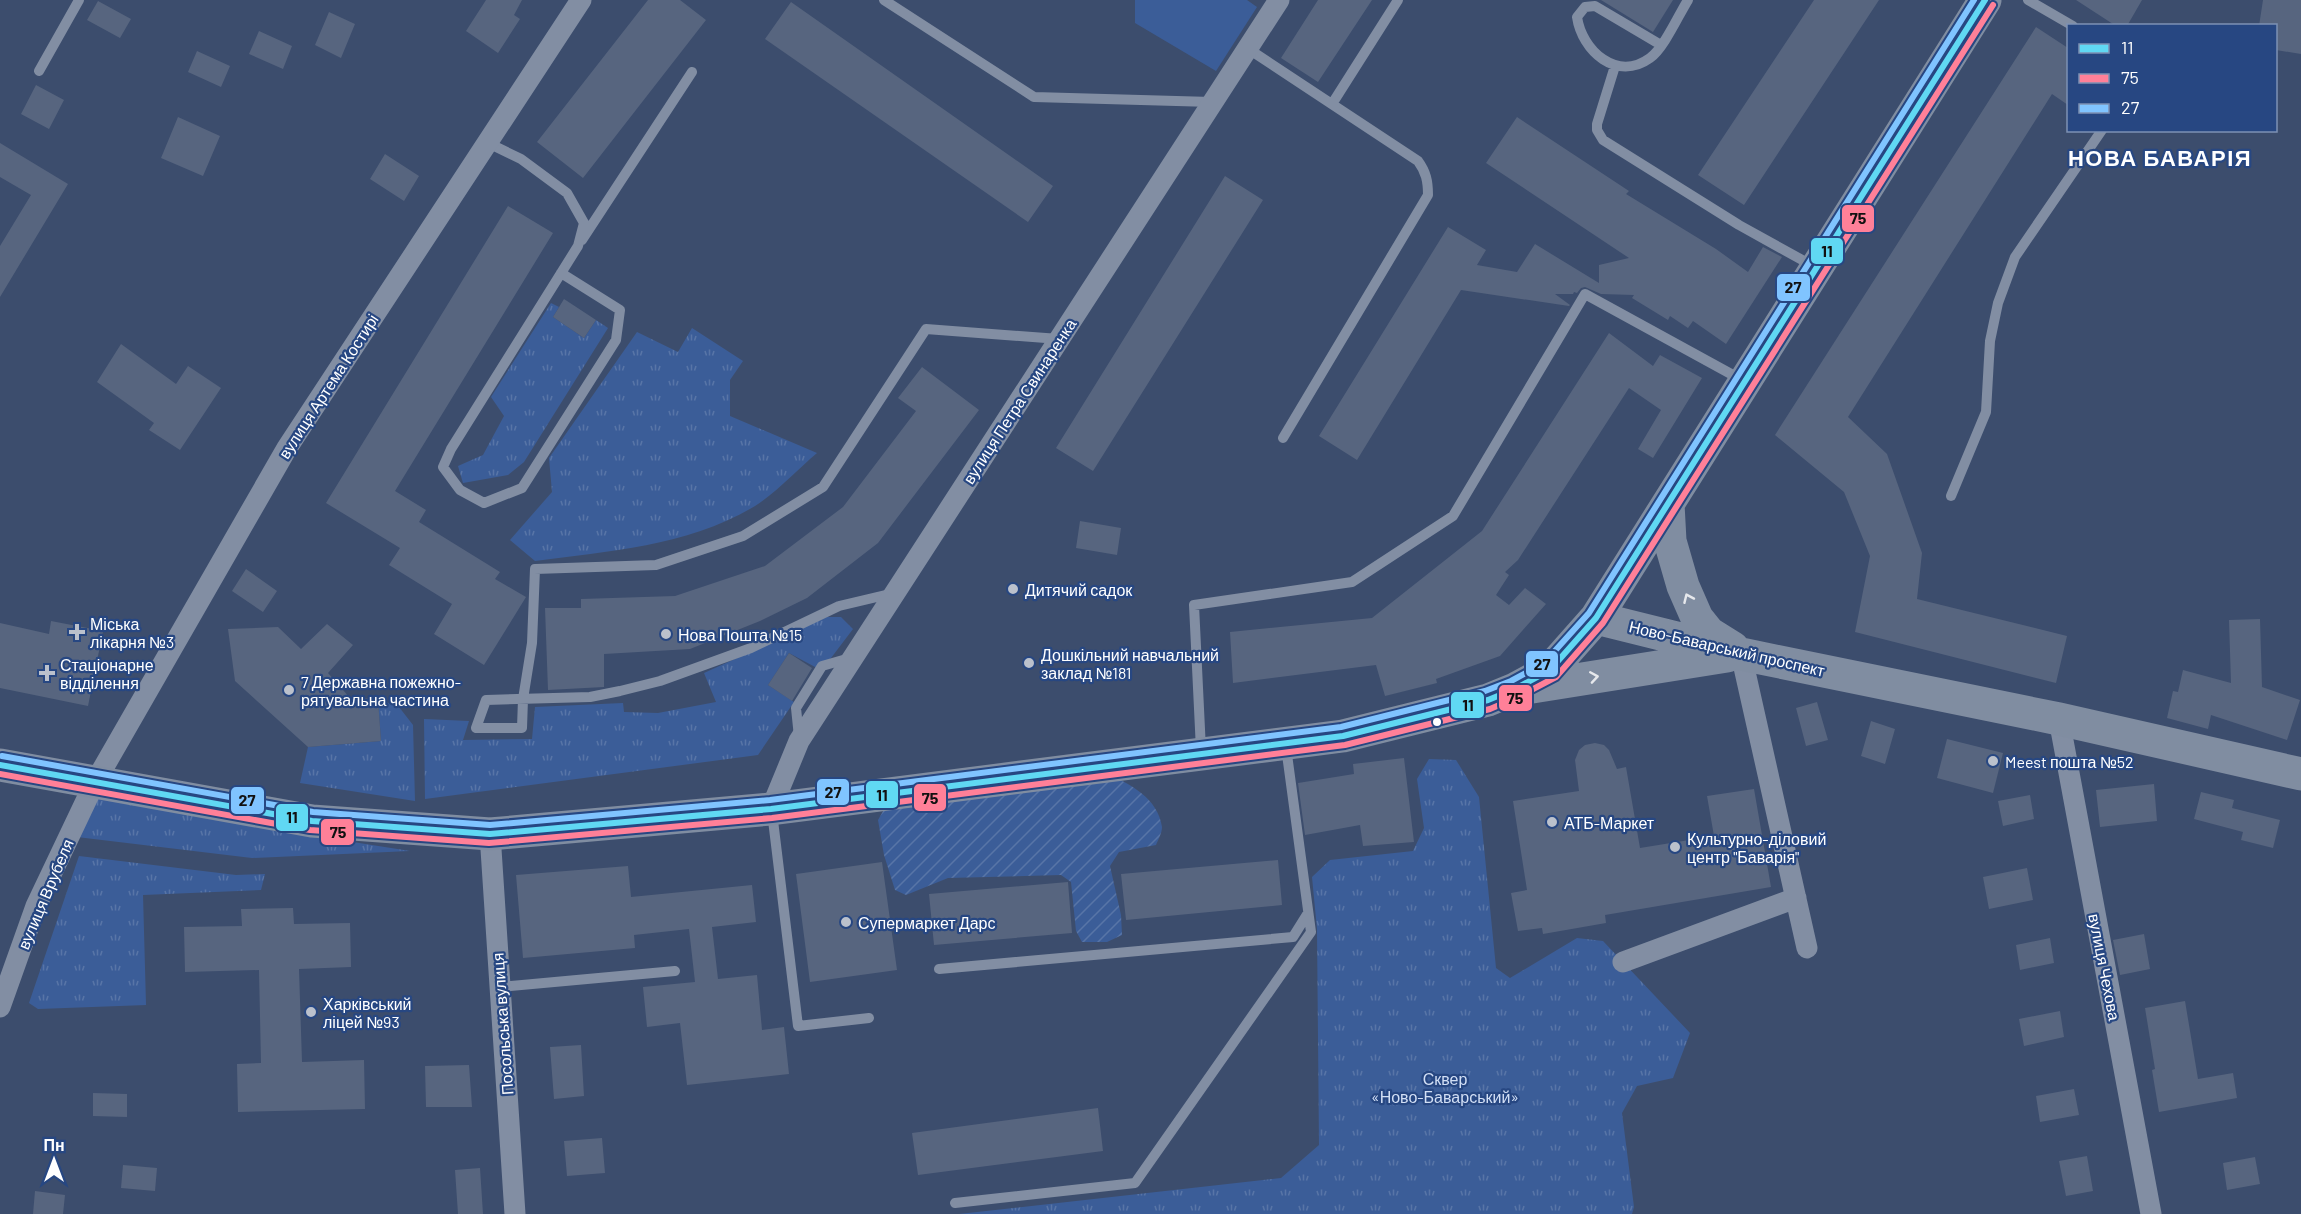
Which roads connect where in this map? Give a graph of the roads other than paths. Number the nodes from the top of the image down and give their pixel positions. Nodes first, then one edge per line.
1 (79, 0) edge
2 (582, 0) edge
3 (884, 0) edge
4 (1278, 0) edge
5 (1398, 0) edge
6 (1688, 0) edge
7 (1985, 0) edge
8 (2028, 0) edge
9 (2070, 24) edge
10 (1661, 45) junction
11 (1247, 48) junction
12 (1615, 66) junction
13 (39, 72) dead end
14 (692, 72) dead end
15 (1212, 102) junction
16 (1332, 104) junction
17 (2101, 132) edge
18 (488, 143) junction
19 (578, 246) junction
20 (1816, 268) junction
21 (561, 273) junction
22 (1059, 339) junction
23 (1745, 382) junction
24 (1283, 438) dead end
25 (1951, 496) dead end
26 (1668, 504) junction
27 (894, 593) junction
28 (1596, 618) junction
29 (1741, 654) junction
30 (1515, 689) junction
31 (523, 699) junction
32 (2059, 719) junction
33 (1285, 743) junction
34 (1202, 754) junction
35 (0, 765) edge
36 (2301, 774) edge
37 (94, 784) junction
38 (771, 809) junction
39 (490, 834) junction
40 (1796, 898) junction
41 (1308, 913) junction
42 (1807, 948) dead end
43 (1623, 962) dead end
44 (939, 969) dead end
45 (675, 971) dead end
46 (500, 987) junction
47 (0, 1007) edge
48 (869, 1017) dead end
49 (955, 1203) dead end
50 (514, 1214) edge
51 (2151, 1214) edge

1 - 13 lane
2 - 18 street, вулиця Артема Костирі
3 - 15 lane
4 - 11 street, вулиця Петра Свинаренка
5 - 16 lane
6 - 10 lane
7 - 20 main road
8 - 9 lane
10 - 12 lane
10 - 12 lane
11 - 15 street, вулиця Петра Свинаренка
11 - 16 lane
12 - 20 lane
14 - 19 lane
15 - 22 street, вулиця Петра Свинаренка
16 - 24 lane
17 - 25 lane
18 - 19 lane
18 - 37 street, вулиця Артема Костирі
19 - 21 lane
20 - 23 main road
21 - 21 lane
22 - 27 street, вулиця Петра Свинаренка
22 - 31 lane
23 - 26 main road
23 - 34 lane
26 - 28 main road
29 -> 26 main road
27 - 31 lane
27 - 38 street, вулиця Петра Свинаренка
28 - 29 main road, Ново-Баварський проспект
28 - 30 main road
30 -> 29 main road
29 - 32 main road, Ново-Баварський проспект
29 - 40 street
30 - 33 main road
31 - 31 lane
32 - 36 main road, Ново-Баварський проспект
32 - 51 street, вулиця Чехова
33 - 34 main road
33 - 41 lane
34 - 38 main road
35 - 37 main road
37 - 39 main road
37 - 47 street, вулиця Врубеля
38 - 39 main road
38 - 48 lane
39 - 46 street, Посольська вулиця
40 - 42 street
40 - 43 street
41 - 44 lane
41 - 49 lane
45 - 46 lane
46 - 50 street, Посольська вулиця

